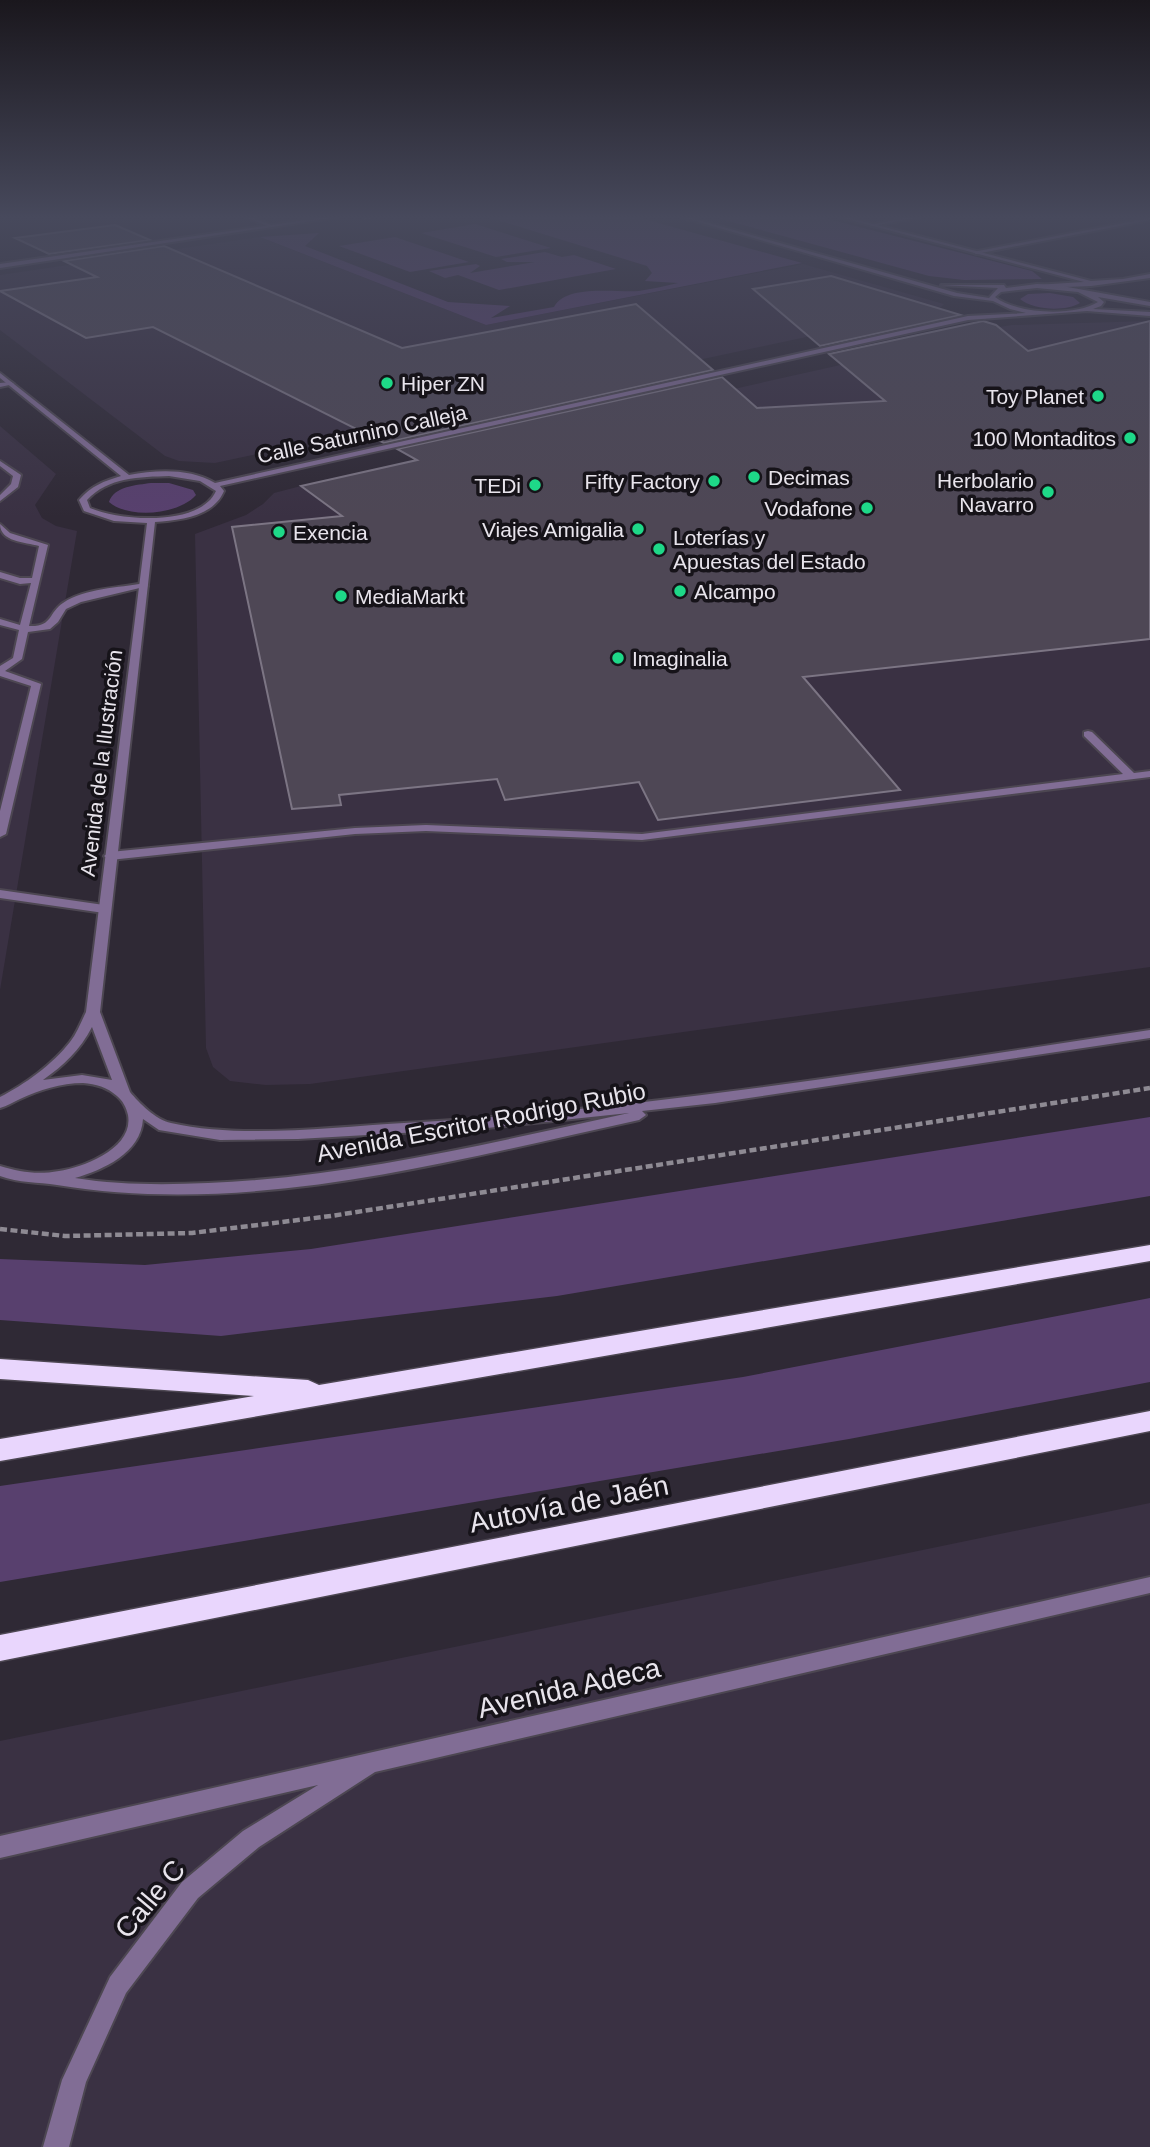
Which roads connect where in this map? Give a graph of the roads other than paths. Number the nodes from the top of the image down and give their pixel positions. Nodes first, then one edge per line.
1 (981, 317) edge
2 (968, 318) joint
3 (0, 375) edge
4 (11, 384) junction
5 (0, 385) edge
6 (1, 464) edge
7 (128, 478) junction
8 (215, 485) junction
9 (1, 497) edge
10 (151, 520) junction
11 (0, 526) edge
12 (4, 534) edge
13 (0, 575) edge
14 (36, 580) junction
15 (144, 586) junction
16 (0, 622) edge
17 (26, 629) junction
18 (0, 671) edge
19 (1088, 734) dead end
20 (1150, 774) edge
21 (1131, 776) junction
22 (0, 834) edge
23 (110, 856) junction
24 (0, 894) edge
25 (104, 909) junction
26 (93, 1012) junction
27 (1150, 1034) edge
28 (20, 1091) junction
29 (122, 1092) junction
30 (715, 1099) junction
31 (0, 1103) edge
32 (134, 1106) junction
33 (0, 1171) edge
34 (46, 1178) junction
35 (1150, 1253) edge
36 (0, 1369) edge
37 (342, 1393) junction
38 (1150, 1421) edge
39 (0, 1450) edge
40 (1150, 1585) edge
41 (0, 1648) edge
42 (378, 1760) junction
43 (0, 1847) edge
44 (56, 2147) edge

1 - 2 street, Calle Saturnino Calleja
2 - 8 street, Calle Saturnino Calleja
3 - 4 street
4 - 5 street
4 - 7 street
6 - 9 street
7 - 8 street
7 - 10 street
8 - 10 street
10 - 15 street, Avenida de la Ilustración
11 - 12 street
12 - 14 street
13 - 14 street
14 - 17 street
15 - 17 street
15 - 23 street, Avenida de la Ilustración
16 - 17 street
17 - 18 street
18 - 22 street
19 - 21 street
20 - 21 street
21 - 23 street
23 - 25 street, Avenida de la Ilustración
24 - 25 street
25 - 26 street, Avenida de la Ilustración
26 - 28 street, Avenida de la Ilustración
26 - 29 street, Avenida de la Ilustración
27 - 30 street, Avenida Escritor Rodrigo Rubio
28 - 29 street
28 - 31 street
29 - 32 street, Avenida Escritor Rodrigo Rubio
30 - 32 street, Avenida Escritor Rodrigo Rubio
30 - 34 street, Avenida Escritor Rodrigo Rubio
32 - 34 street
33 - 34 street, Avenida Escritor Rodrigo Rubio
35 - 37 highway
36 - 37 highway
37 - 39 highway
38 - 41 highway, Autovía de Jaén
40 - 42 street, Avenida Adeca
42 - 43 street, Avenida Adeca
42 - 44 street, Calle C

